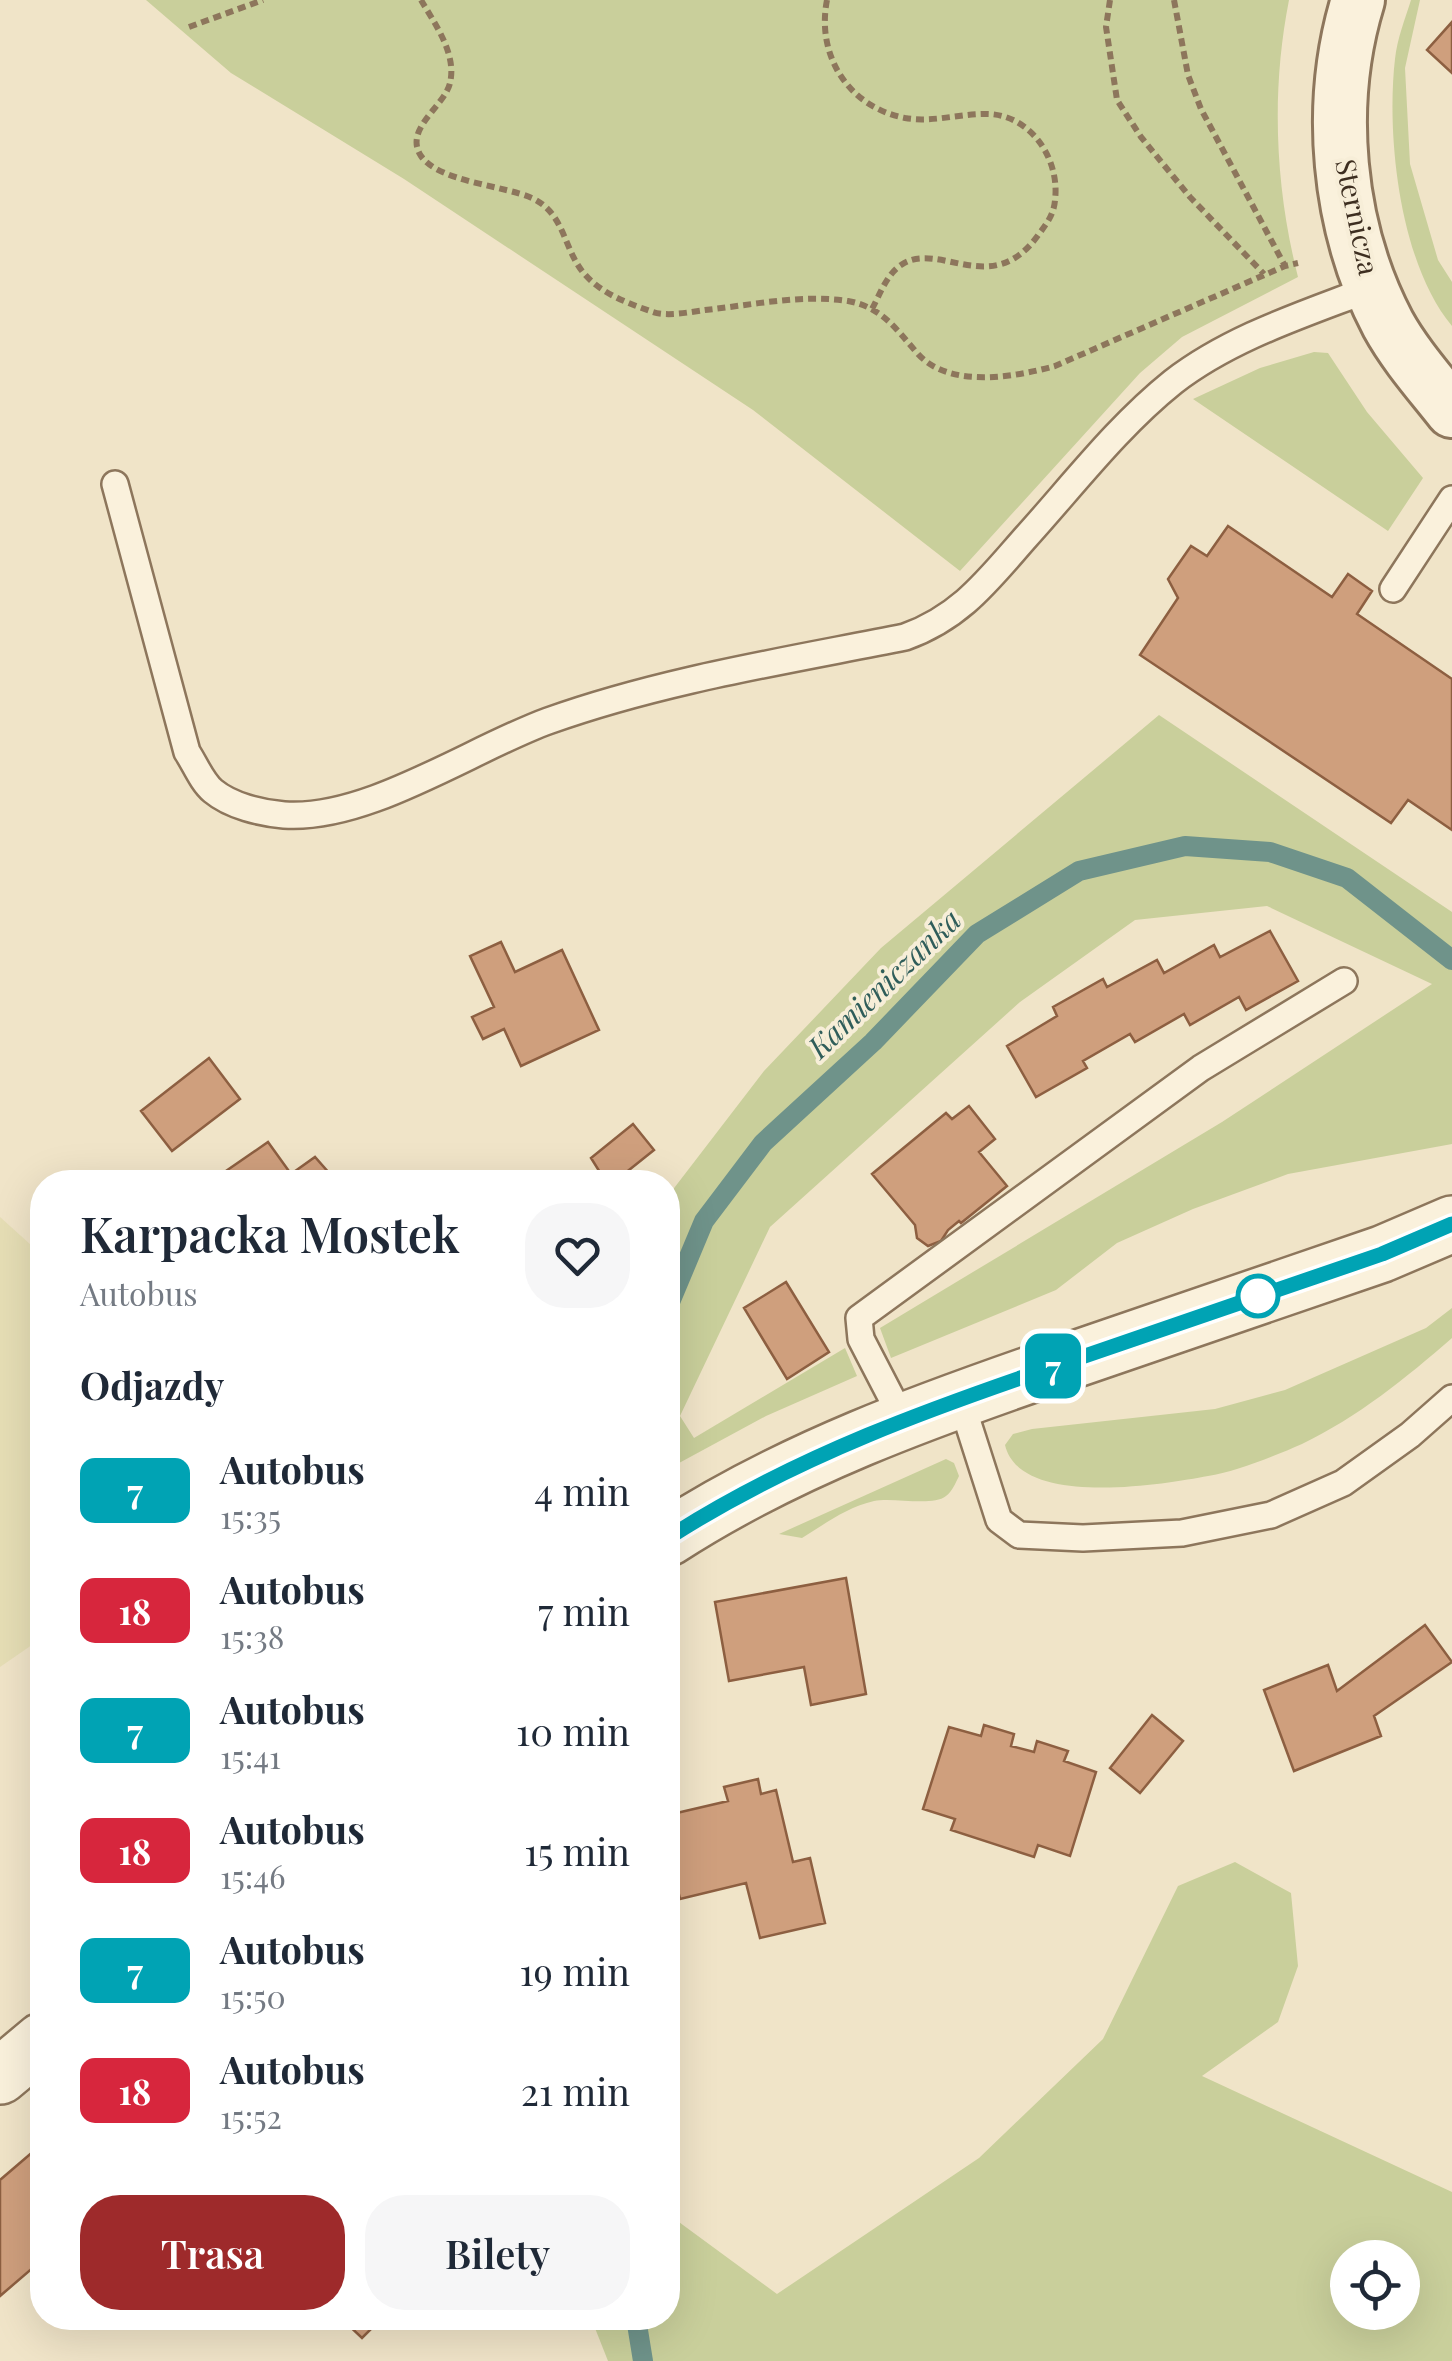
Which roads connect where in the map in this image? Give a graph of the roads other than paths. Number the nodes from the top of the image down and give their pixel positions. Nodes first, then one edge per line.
1 (1358, 0) edge
2 (1366, 271) junction
3 (1452, 411) edge
4 (116, 484) dead end
5 (1452, 498) edge
6 (1393, 589) dead end
7 (1344, 981) dead end
8 (1452, 1224) edge
9 (960, 1398) junction
10 (1452, 1398) edge
11 (903, 1420) junction
12 (680, 1530) edge
13 (30, 2051) edge
14 (0, 2076) edge

1 - 2 street, Sternicza
2 - 3 street, Sternicza
2 - 4 lane
5 - 6 lane
7 - 11 lane
8 - 9 street
9 - 10 lane
9 - 11 street
11 - 12 street
13 - 14 street

